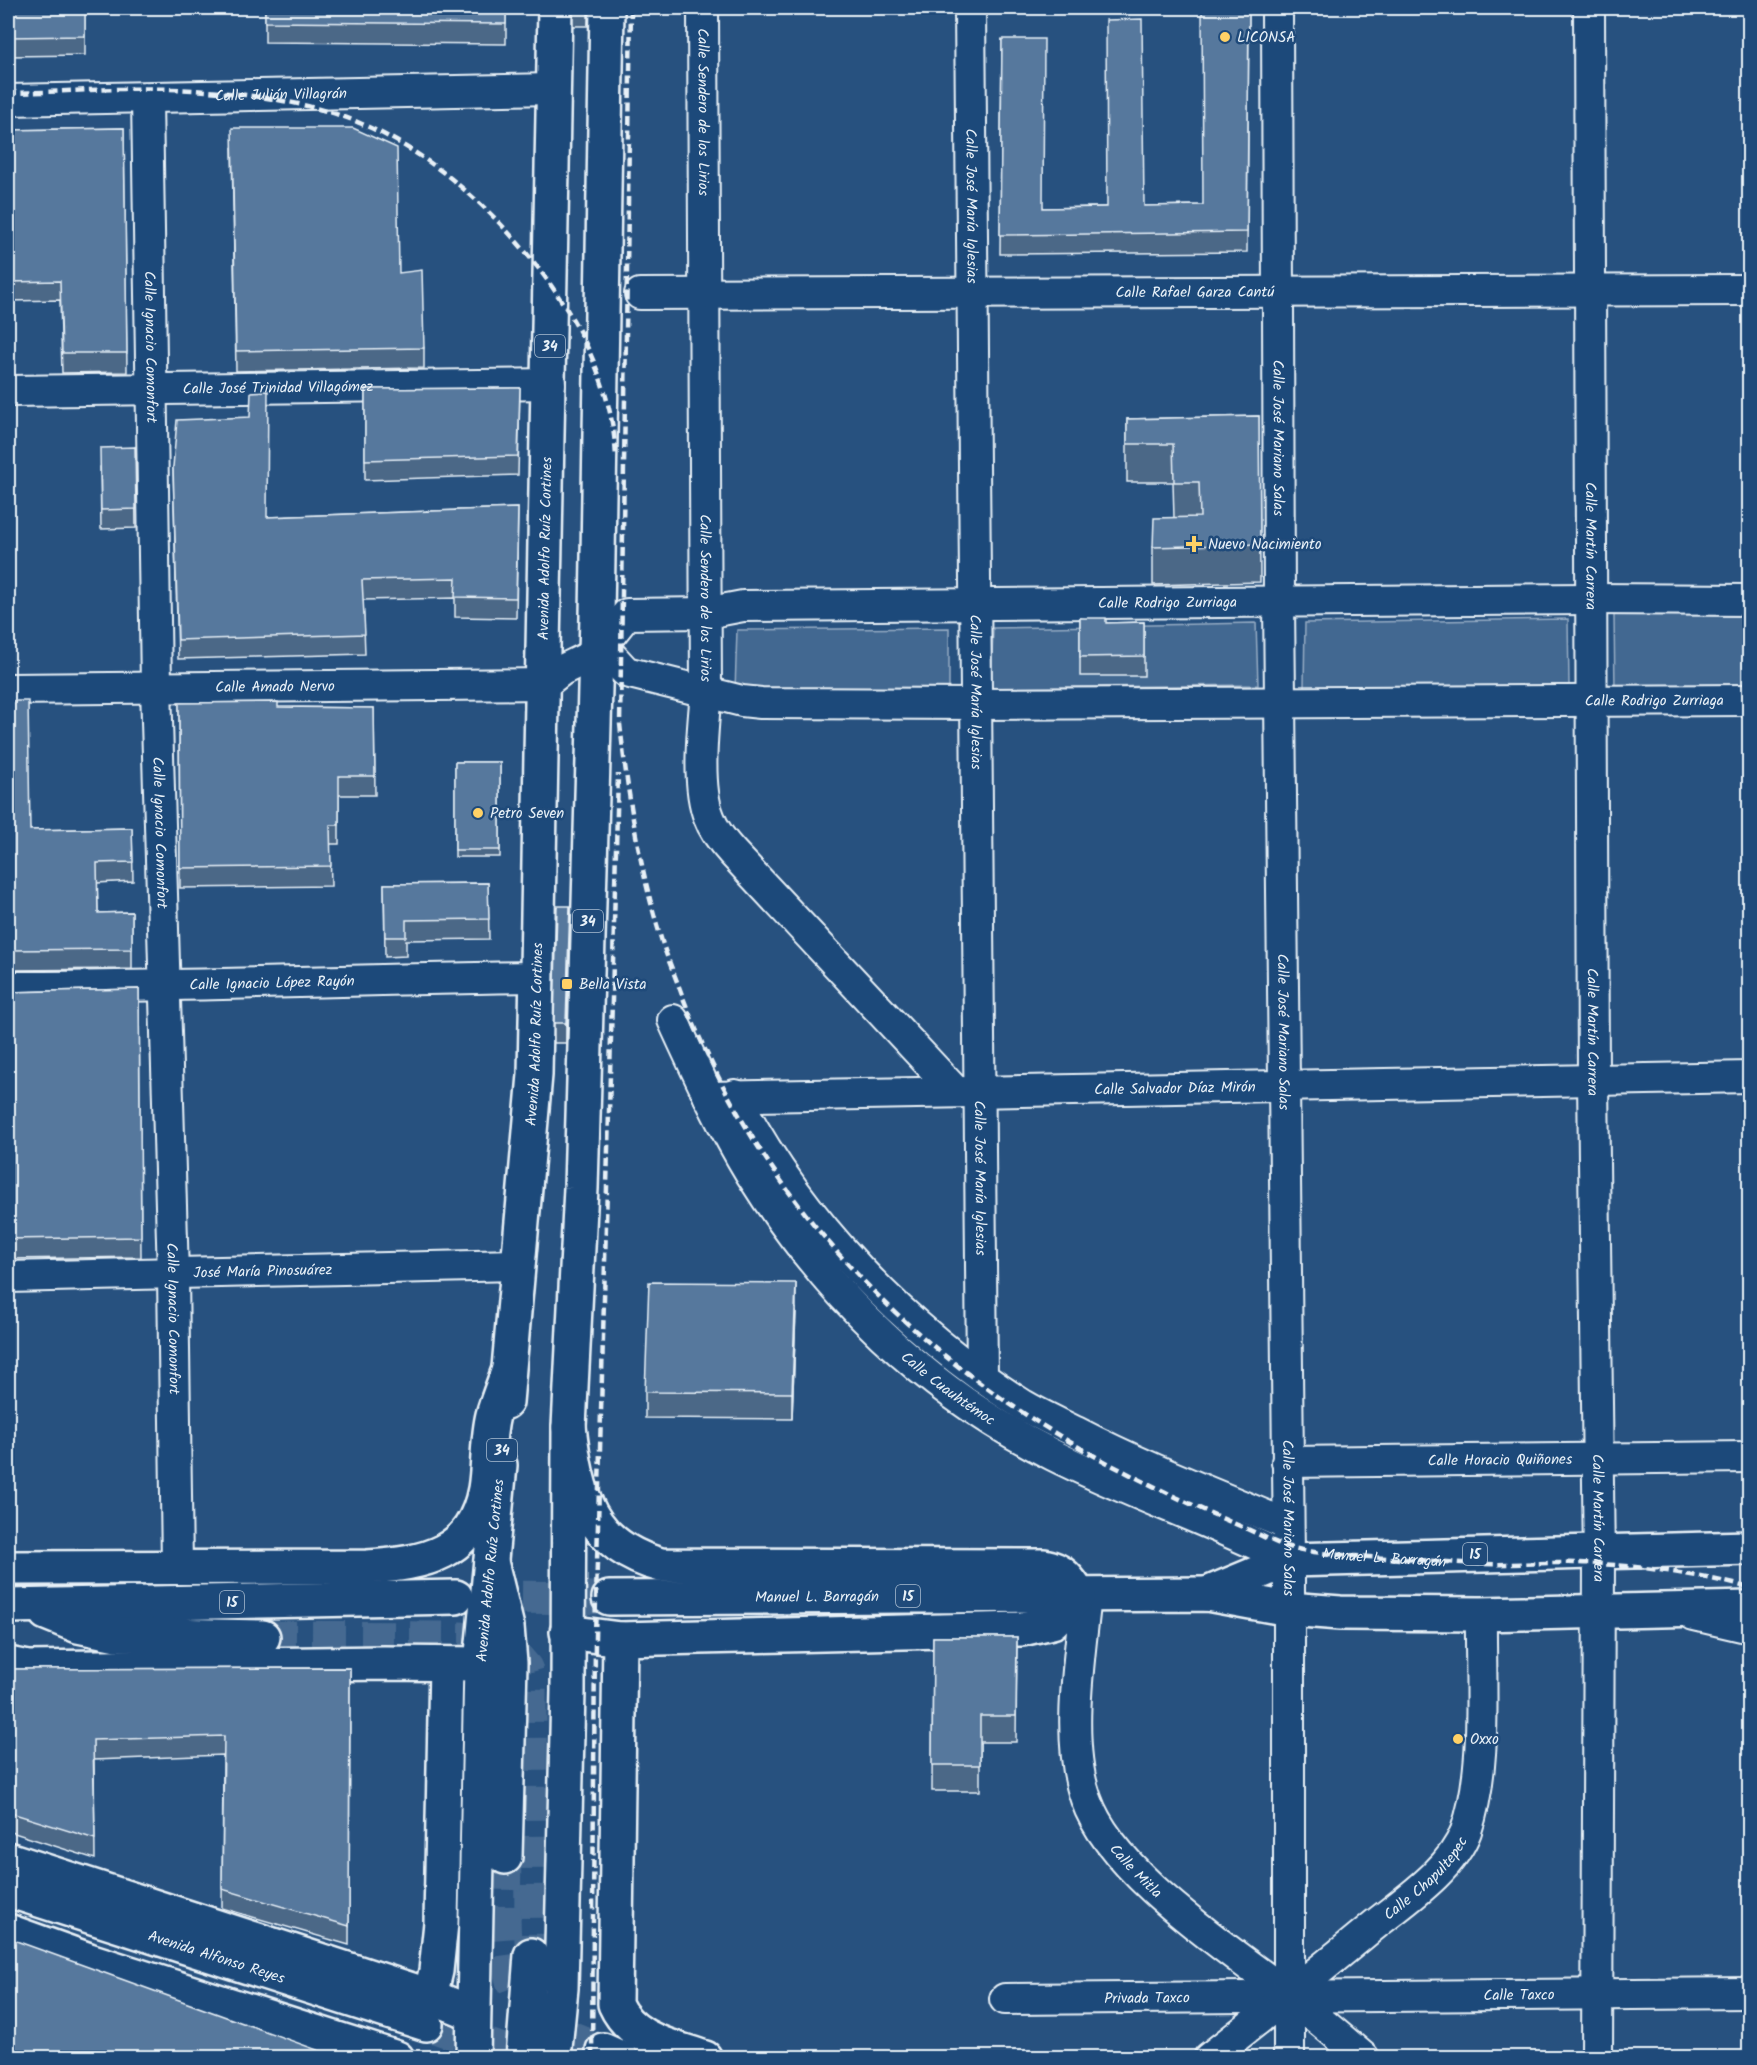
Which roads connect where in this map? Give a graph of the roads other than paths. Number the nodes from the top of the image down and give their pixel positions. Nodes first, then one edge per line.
1 (555, 8) edge
2 (607, 8) edge
3 (703, 8) edge
4 (970, 8) edge
5 (1277, 8) edge
6 (1589, 8) edge
7 (554, 89) junction
8 (147, 98) junction
9 (8, 100) edge
10 (1749, 290) edge
11 (1278, 291) junction
12 (1590, 291) junction
13 (973, 292) junction
14 (640, 294) dead end
15 (706, 294) junction
16 (549, 384) junction
17 (153, 387) junction
18 (8, 391) edge
19 (1592, 598) junction
20 (1749, 600) edge
21 (1279, 603) junction
22 (976, 604) junction
23 (706, 613) junction
24 (599, 651) junction
25 (544, 684) junction
26 (156, 686) junction
27 (8, 689) edge
28 (706, 692) junction
29 (1593, 700) junction
30 (1749, 700) edge
31 (1280, 702) junction
32 (978, 704) junction
33 (537, 977) junction
34 (8, 987) edge
35 (163, 987) junction
36 (673, 1020) dead end
37 (1749, 1077) edge
38 (1593, 1080) junction
39 (1283, 1086) junction
40 (968, 1092) junction
41 (722, 1096) junction
42 (517, 1265) junction
43 (173, 1275) junction
44 (8, 1277) edge
45 (508, 1372) junction
46 (982, 1377) junction
47 (569, 1427) junction
48 (1749, 1457) edge
49 (1596, 1458) junction
50 (1287, 1462) junction
51 (1288, 1525) junction
52 (1749, 1548) edge
53 (1599, 1551) junction
54 (1289, 1560) junction
55 (491, 1562) junction
56 (177, 1567) junction
57 (8, 1568) edge
58 (1207, 1594) junction
59 (1083, 1595) junction
60 (456, 1597) tunnel mouth
61 (609, 1598) tunnel mouth
62 (20, 1606) edge
63 (1749, 1608) edge
64 (1289, 1610) junction
65 (1680, 1611) junction
66 (1599, 1612) junction
67 (1481, 1614) junction
68 (1749, 1628) edge
69 (567, 1632) junction
70 (263, 1637) tunnel mouth
71 (620, 1639) junction
72 (8, 1664) edge
73 (446, 1664) junction
74 (481, 1664) junction
75 (505, 1857) tunnel mouth
76 (8, 1859) edge
77 (8, 1890) edge
78 (8, 1931) edge
79 (531, 1955) tunnel mouth
80 (1597, 1993) junction
81 (1749, 1993) edge
82 (1290, 1996) junction
83 (1005, 1999) dead end
84 (428, 2010) junction
85 (472, 2013) junction
86 (397, 2058) edge
87 (473, 2058) edge
88 (523, 2058) edge
89 (554, 2058) edge
90 (705, 2058) edge
91 (1209, 2058) edge
92 (1289, 2058) edge
93 (1364, 2058) edge
94 (1597, 2058) edge

1 - 7 main road, Avenida Adolfo Ruíz Cortines / 34
2 - 24 main road, 34
3 - 15 street, Calle Sendero de los Lirios
4 - 13 street, Calle José María Iglesias
5 - 11 street, Calle José Mariano Salas
6 - 12 street, Calle Martín Carrera
7 - 8 street, Calle Julián Villagrán
7 - 16 main road, Avenida Adolfo Ruíz Cortines / 34
8 - 9 street, Calle Julián Villagrán
8 - 17 street, Calle Ignacio Comonfort
10 - 12 street, Calle Rafael Garza Cantú
11 - 12 street, Calle Rafael Garza Cantú
11 - 13 street, Calle Rafael Garza Cantú
11 - 21 street, Calle José Mariano Salas
12 - 19 street, Calle Martín Carrera
13 - 15 street, Calle Rafael Garza Cantú
13 - 22 street, Calle José María Iglesias
14 - 15 street, Calle Rafael Garza Cantú
15 - 23 street, Calle Sendero de los Lirios
16 - 17 street, Calle José Trinidad Villagómez
16 - 25 main road, Avenida Adolfo Ruíz Cortines / 34
17 - 18 street, Calle José Trinidad Villagómez
17 - 26 street, Calle Ignacio Comonfort
19 - 20 street, Calle Rodrigo Zurriaga
19 - 21 street, Calle Rodrigo Zurriaga
19 - 29 street, Calle Martín Carrera
21 - 22 street, Calle Rodrigo Zurriaga
21 - 31 street, Calle José Mariano Salas
22 - 23 street, Calle Rodrigo Zurriaga
22 - 32 street, Calle José María Iglesias
23 - 24 street, Calle Rodrigo Zurriaga
23 - 28 street, Calle Sendero de los Lirios
24 - 25 street
24 - 28 street, Calle Rodrigo Zurriaga
24 - 47 main road, 34
25 - 26 street, Calle Amado Nervo
25 - 33 main road, Avenida Adolfo Ruíz Cortines / 34
26 - 27 street, Calle Amado Nervo
26 - 35 street, Calle Ignacio Comonfort
28 - 32 street, Calle Rodrigo Zurriaga
28 - 40 street, Calle Sendero de los Lirios
29 - 30 street, Calle Rodrigo Zurriaga
29 - 31 street, Calle Rodrigo Zurriaga
29 - 38 street, Calle Martín Carrera
31 - 32 street, Calle Rodrigo Zurriaga
31 - 39 street, Calle José Mariano Salas
32 - 40 street, Calle José María Iglesias
33 - 35 street, Calle Ignacio López Rayón
33 - 42 main road, Avenida Adolfo Ruíz Cortines / 34
34 - 35 street, Calle Ignacio López Rayón
35 - 43 street, Calle Ignacio Comonfort
36 - 41 street
37 - 38 street, Calle Salvador Díaz Mirón
38 - 39 street, Calle Salvador Díaz Mirón
38 - 49 street, Calle Martín Carrera
39 - 40 street, Calle Salvador Díaz Mirón
39 - 50 street, Calle José Mariano Salas
40 - 41 street, Calle Salvador Díaz Mirón
40 - 46 street, Calle José María Iglesias
41 - 46 street, Calle Cuauhtémoc
41 - 54 street, Calle Cuauhtémoc
42 - 43 street, José María Pinosuárez
42 - 45 main road, Avenida Adolfo Ruíz Cortines / 34
43 - 44 street, José María Pinosuárez
43 - 56 street, Calle Ignacio Comonfort
45 - 55 main road, Avenida Adolfo Ruíz Cortines / 34
45 - 56 main road
46 - 51 street, Calle Cuauhtémoc
47 - 59 main road
47 - 69 main road, 34
48 - 49 street, Calle Horacio Quiñones
49 - 50 street, Calle Horacio Quiñones
49 - 53 street, Calle Martín Carrera
50 - 51 street, Calle José Mariano Salas
51 - 54 street, Calle José Mariano Salas
52 - 53 main road, Manuel L. Barragán / 15
53 - 54 main road, Manuel L. Barragán / 15
53 - 66 street, Calle Martín Carrera
54 - 58 main road, Manuel L. Barragán / 15
54 - 64 street, Calle José Mariano Salas
55 - 74 main road, Avenida Adolfo Ruíz Cortines / 34
55 - 75 main road
56 - 57 main road
58 - 59 main road, Manuel L. Barragán / 15
58 - 64 main road, Manuel L. Barragán / 15
59 - 61 main road, Manuel L. Barragán / 15
59 - 71 main road
59 - 82 street, Calle Mitla
60 - 62 main road, 15
62 - 70 main road
63 - 65 main road, Manuel L. Barragán / 15
64 - 67 main road, Manuel L. Barragán / 15
64 - 82 street, Calle José Mariano Salas
65 - 66 main road, Manuel L. Barragán / 15
65 - 68 street
66 - 67 main road, Manuel L. Barragán / 15
66 - 80 street, Calle Martín Carrera
67 - 82 street, Calle Chapultepec
69 - 71 main road
69 - 89 main road, 34
71 - 90 main road
72 - 73 main road
73 - 74 main road
73 - 84 main road
74 - 85 main road, Avenida Adolfo Ruíz Cortines / 34
76 - 84 main road
77 - 84 main road, Avenida Alfonso Reyes
78 - 86 main road
79 - 88 main road
80 - 81 street, Calle Taxco
80 - 82 street, Calle Taxco
80 - 94 street, Calle Martín Carrera
82 - 83 street, Privada Taxco
82 - 91 street, Calle Chapultepec
82 - 92 street, Calle José Mariano Salas
82 - 93 street, Calle Mitla
84 - 85 main road
85 - 87 main road, Avenida Adolfo Ruíz Cortines / 34

